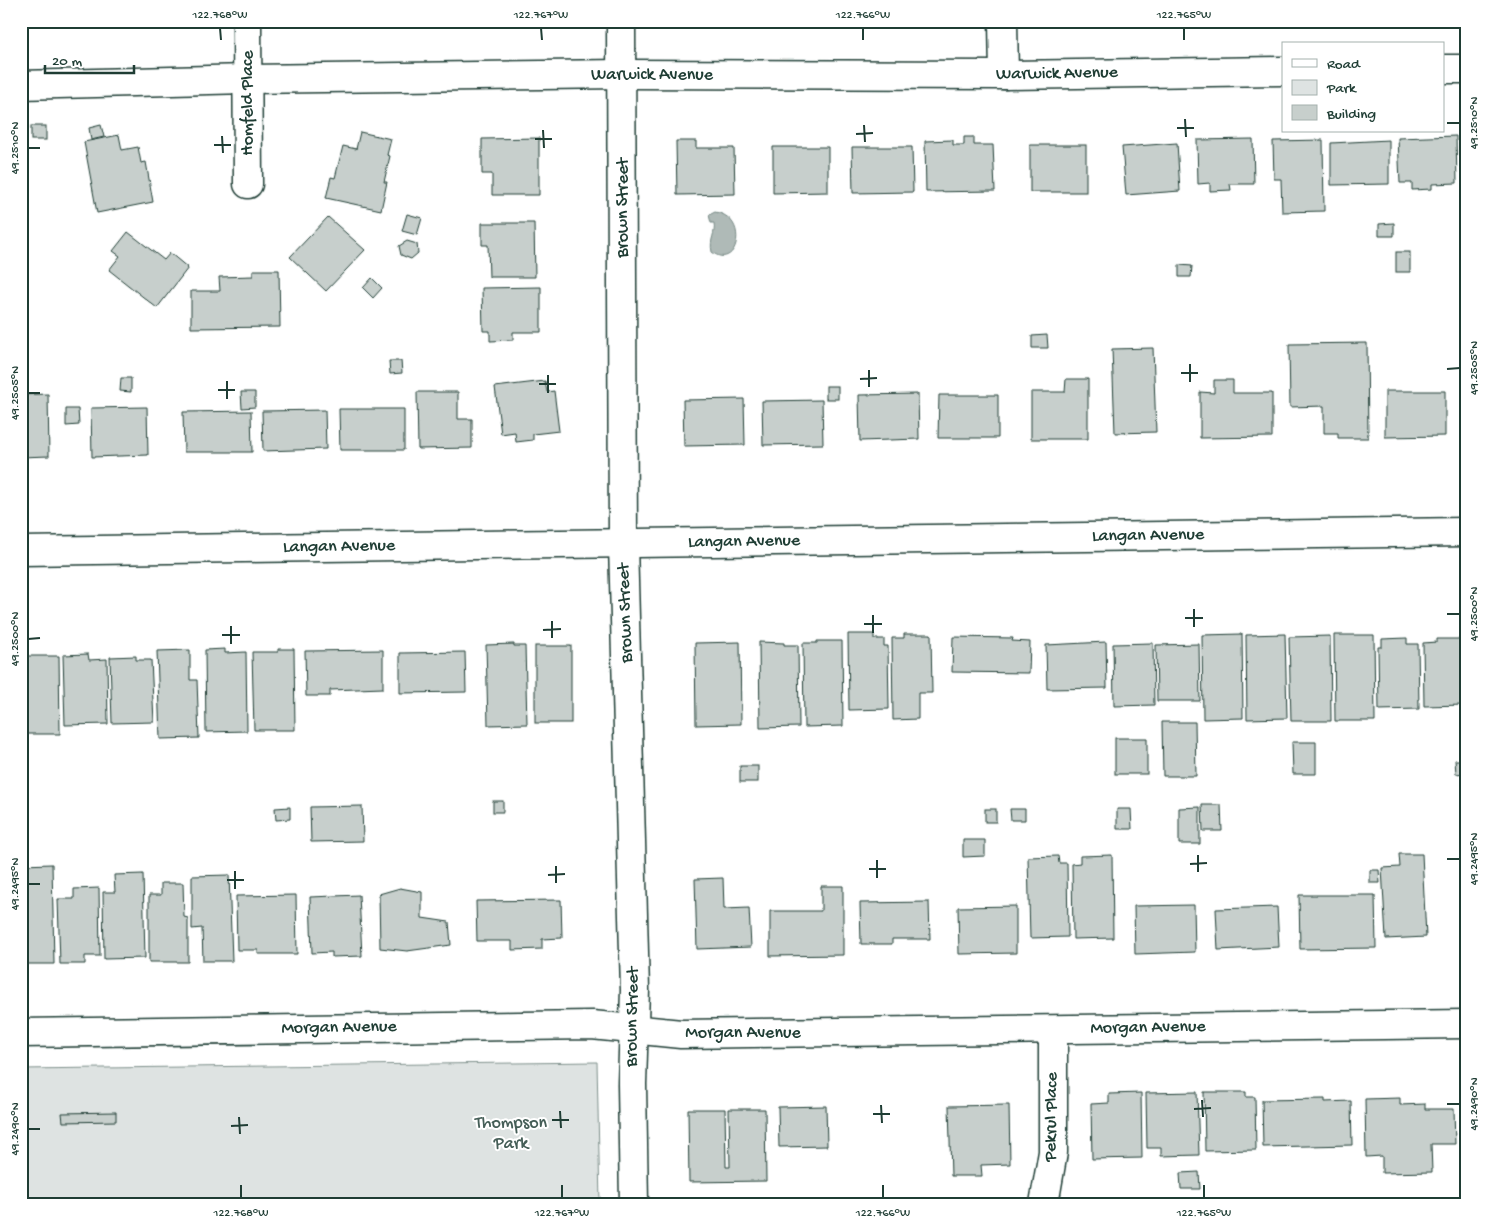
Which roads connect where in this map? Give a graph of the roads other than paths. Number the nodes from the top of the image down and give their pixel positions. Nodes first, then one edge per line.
1 (247, 21) edge
2 (621, 21) edge
3 (1003, 21) edge
4 (1444, 69) edge
5 (1466, 69) edge
6 (1282, 71) edge
7 (622, 74) junction
8 (1004, 75) junction
9 (247, 80) junction
10 (21, 85) edge
11 (248, 184) dead end
12 (1466, 532) edge
13 (623, 544) junction
14 (21, 550) edge
15 (1466, 1024) edge
16 (634, 1029) junction
17 (1053, 1030) junction
18 (21, 1033) edge
19 (634, 1204) edge
20 (1044, 1204) edge

1 - 9 street, Homfeld Place
2 - 7 street, Brown Street
3 - 8 street
4 - 5 street
6 - 8 street, Warwick Avenue
7 - 8 street, Warwick Avenue
7 - 9 street, Warwick Avenue
7 - 13 street, Brown Street
9 - 10 street, Warwick Avenue
9 - 11 street, Homfeld Place
12 - 13 street, Langan Avenue
13 - 14 street, Langan Avenue
13 - 16 street, Brown Street
15 - 17 street, Morgan Avenue
16 - 17 street, Morgan Avenue
16 - 18 street, Morgan Avenue
16 - 19 street, Brown Street
17 - 20 street, Pekrul Place

